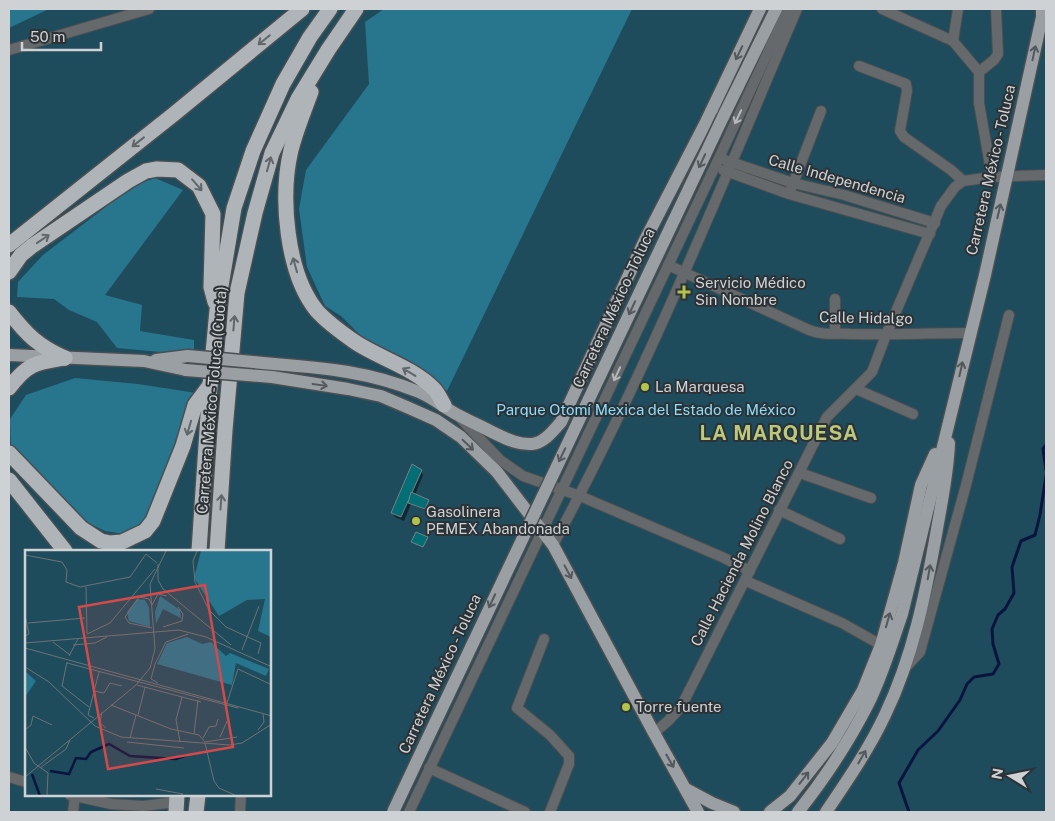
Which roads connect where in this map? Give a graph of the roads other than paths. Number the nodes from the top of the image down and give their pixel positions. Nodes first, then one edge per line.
1 (149, 9) edge
2 (302, 9) edge
3 (330, 9) edge
4 (356, 9) edge
5 (760, 9) edge
6 (776, 9) edge
7 (788, 9) edge
8 (797, 9) edge
9 (882, 9) edge
10 (958, 9) edge
11 (996, 9) edge
12 (1042, 9) edge
13 (953, 41) junction
14 (9, 50) edge
15 (328, 50) junction
16 (859, 66) dead end
17 (979, 72) junction
18 (821, 111) dead end
19 (720, 158) junction
20 (730, 167) junction
21 (714, 168) junction
22 (1046, 175) edge
23 (992, 177) junction
24 (1007, 177) junction
25 (963, 181) junction
26 (793, 183) junction
27 (789, 194) junction
28 (844, 195) junction
29 (842, 209) junction
30 (935, 223) junction
31 (930, 234) junction
32 (9, 245) edge
33 (668, 265) junction
34 (9, 272) edge
35 (686, 272) junction
36 (835, 299) dead end
37 (217, 310) junction
38 (9, 312) edge
39 (1009, 316) dead end
40 (970, 332) junction
41 (835, 333) junction
42 (886, 335) junction
43 (9, 355) edge
44 (65, 358) junction
45 (144, 361) junction
46 (210, 385) junction
47 (9, 388) edge
48 (856, 389) junction
49 (444, 405) junction
50 (456, 414) junction
51 (913, 414) dead end
52 (950, 417) junction
53 (436, 420) junction
54 (9, 453) edge
55 (800, 473) junction
56 (9, 480) edge
57 (562, 490) junction
58 (580, 496) junction
59 (871, 498) dead end
60 (779, 510) junction
61 (543, 532) junction
62 (840, 540) dead end
63 (553, 545) junction
64 (64, 550) edge
65 (199, 550) edge
66 (217, 550) edge
67 (748, 576) junction
68 (544, 639) dead end
69 (881, 645) junction
70 (905, 668) junction
71 (654, 732) junction
72 (429, 768) junction
73 (9, 777) edge
74 (25, 782) edge
75 (686, 789) junction
76 (73, 796) edge
77 (198, 796) edge
78 (241, 796) edge
79 (177, 801) edge
80 (73, 812) edge
81 (196, 812) edge
82 (240, 812) edge
83 (393, 812) edge
84 (409, 812) edge
85 (525, 812) edge
86 (550, 812) edge
87 (698, 812) edge
88 (734, 812) edge
89 (770, 812) edge
90 (798, 812) edge
91 (826, 812) edge

1 - 14 street
2 -> 32 highway
3 - 37 highway, Carretera México - Toluca (Cuota)
4 - 15 highway, Carretera México - Toluca (Cuota)
5 -> 50 main road
6 -> 83 main road, Carretera México - Toluca, bridge
7 -> 19 street
8 - 20 street
9 - 13 street
10 - 13 street
11 - 17 street
24 -> 12 main road, Carretera México - Toluca
13 - 17 street
49 -> 15 highway
66 -> 15 highway, Carretera México - Toluca (Cuota)
16 - 25 street
17 - 23 street
18 - 26 street
19 - 20 street
19 - 21 street
20 - 21 street
20 - 26 street, Calle Independencia
20 - 27 street, Calle Independencia
20 - 35 street
21 - 33 street
22 - 24 street
23 - 24 street
23 - 25 street
40 -> 24 main road, Carretera México - Toluca
25 - 30 street, Calle Hacienda Molino Blanco
26 - 27 street
26 - 28 street, Calle Independencia
27 - 29 street, Calle Independencia
28 - 29 street
28 - 30 street, Calle Independencia
29 - 31 street, Calle Independencia
30 - 31 street, Calle Hacienda Molino Blanco
31 - 42 street, Calle Hacienda Molino Blanco
33 - 35 street, Calle Hidalgo
33 -> 57 street
34 -> 37 highway
35 - 41 street, Calle Hidalgo
35 - 58 street
36 - 41 street
37 - 46 highway, Carretera México - Toluca (Cuota)
38 - 44 highway
39 - 70 street
40 - 42 street, Calle Hidalgo
52 -> 40 main road, Carretera México - Toluca
41 - 42 street, Calle Hidalgo
42 - 48 street, Calle Hacienda Molino Blanco
43 - 44 main road
44 - 45 main road
44 - 47 highway
45 - 49 main road, bridge
45 -> 53 main road, bridge
46 -> 54 highway
46 - 65 highway, Carretera México - Toluca (Cuota)
48 - 51 street
48 - 55 street, Calle Hacienda Molino Blanco
49 - 50 main road
49 - 53 main road
50 - 57 street
69 -> 52 main road
70 -> 52 main road
52 - 90 main road, Carretera México - Toluca
53 -> 61 main road
55 - 59 street
55 - 60 street, Calle Hacienda Molino Blanco
56 - 64 highway
57 - 58 street
57 - 61 street
58 - 63 street
58 - 67 street
60 - 62 street
60 - 67 street, Calle Hacienda Molino Blanco
61 - 63 main road
61 - 72 street
63 -> 71 main road
67 - 69 street
67 - 71 street, Calle Hacienda Molino Blanco
68 - 86 street
89 -> 69 main road
91 -> 70 main road
71 -> 75 main road
72 - 84 street
72 - 85 street
73 - 74 street
75 - 87 main road
75 - 88 main road
76 - 79 street
76 - 80 street
77 - 81 highway
78 - 82 street

